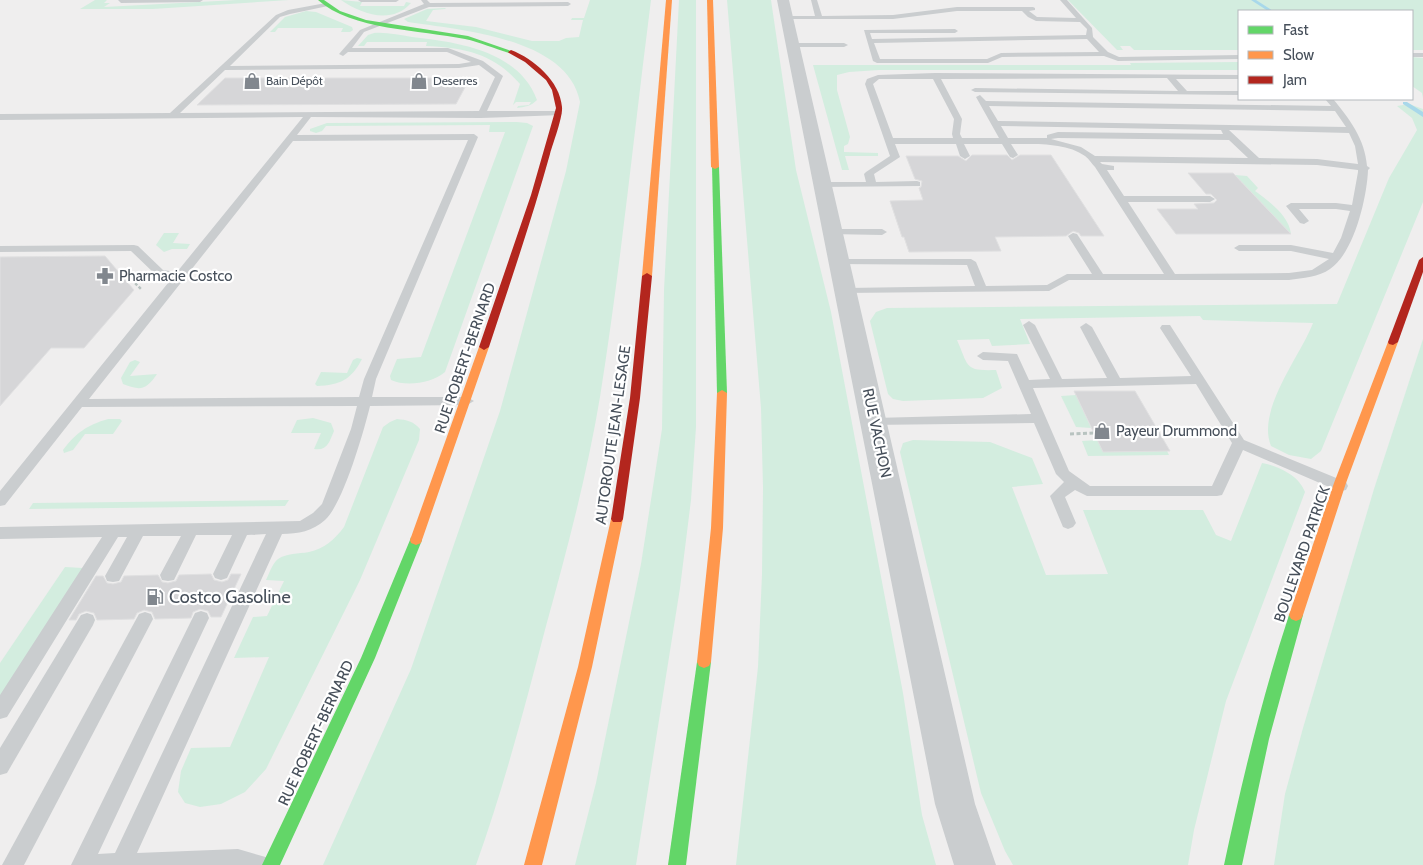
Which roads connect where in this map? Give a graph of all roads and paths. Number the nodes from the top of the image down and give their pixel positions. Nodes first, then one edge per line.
1 (122, 0) edge
2 (200, 0) edge
3 (361, 0) edge
4 (396, 0) edge
5 (669, 0) edge
6 (710, 0) edge
7 (814, 0) edge
8 (1063, 0) edge
9 (324, 2) edge
10 (426, 2) edge
11 (568, 4) dead end
12 (913, 6) dead end
13 (1024, 8) junction
14 (1033, 8) dead end
15 (788, 9) edge
16 (996, 9) junction
17 (942, 14) junction
18 (1003, 17) dead end
19 (820, 18) junction
20 (1082, 20) junction
21 (378, 24) junction
22 (956, 31) dead end
23 (1090, 37) junction
24 (991, 39) junction
25 (870, 41) junction
26 (795, 45) junction
27 (844, 45) dead end
28 (346, 50) junction
29 (1105, 54) junction
30 (1001, 55) junction
31 (1238, 57) edge
32 (480, 63) junction
33 (333, 67) junction
34 (223, 68) junction
35 (935, 75) junction
36 (967, 75) junction
37 (1169, 76) junction
38 (1238, 76) edge
39 (975, 90) junction
40 (1185, 92) junction
41 (1238, 93) edge
42 (1329, 100) edge
43 (983, 103) junction
44 (1199, 106) junction
45 (1338, 109) junction
46 (558, 113) junction
47 (481, 115) junction
48 (308, 116) junction
49 (0, 117) edge
50 (171, 117) junction
51 (994, 123) junction
52 (1220, 126) junction
53 (1351, 130) junction
54 (1231, 137) junction
55 (290, 138) junction
56 (1005, 140) junction
57 (890, 141) junction
58 (957, 141) junction
59 (1047, 141) junction
60 (1013, 155) dead end
61 (965, 156) dead end
62 (1094, 159) junction
63 (1256, 161) junction
64 (1100, 168) junction
65 (1212, 168) dead end
66 (1365, 168) junction
67 (872, 184) junction
68 (917, 184) dead end
69 (824, 185) junction
70 (1122, 199) junction
71 (1210, 199) dead end
72 (1356, 209) junction
73 (1304, 221) dead end
74 (834, 232) junction
75 (882, 232) dead end
76 (1072, 236) dead end
77 (1240, 248) dead end
78 (0, 249) edge
79 (1335, 257) junction
80 (1423, 260) edge
81 (840, 262) junction
82 (118, 265) dead end
83 (127, 275) junction
84 (179, 276) junction
85 (122, 277) dead end
86 (1100, 277) junction
87 (1172, 277) junction
88 (982, 289) junction
89 (847, 291) junction
90 (138, 296) dead end
91 (1029, 325) dead end
92 (1086, 328) dead end
93 (1166, 328) dead end
94 (983, 356) dead end
95 (1200, 380) junction
96 (1116, 382) junction
97 (1058, 383) junction
98 (1025, 384) junction
99 (365, 401) junction
100 (467, 401) junction
101 (78, 403) junction
102 (1039, 418) junction
103 (874, 422) junction
104 (1094, 433) dead end
105 (1078, 434) dead end
106 (1239, 443) junction
107 (1074, 482) junction
108 (1340, 486) junction
109 (0, 501) edge
110 (1068, 523) dead end
111 (276, 528) junction
112 (192, 529) junction
113 (242, 529) junction
114 (114, 531) junction
115 (138, 531) junction
116 (0, 533) edge
117 (221, 574) dead end
118 (168, 575) dead end
119 (113, 576) dead end
120 (201, 618) dead end
121 (145, 619) dead end
122 (87, 620) dead end
123 (0, 711) edge
124 (0, 766) edge
125 (13, 865) edge
126 (84, 865) edge
127 (121, 865) edge
128 (262, 865) edge
129 (270, 865) edge
130 (533, 865) edge
131 (677, 865) edge
132 (976, 865) edge
133 (1233, 865) edge

1 - 2 lane
3 - 4 lane
5 - 130 main road, AUTOROUTE JEAN-LESAGE
6 - 131 main road
7 - 19 lane
8 - 20 lane
9 - 21 main road, RUE ROBERT-BERNARD
9 - 34 lane
10 - 11 lane
10 - 21 lane
12 - 17 lane
13 - 14 lane
13 - 16 lane
13 - 20 lane
15 - 19 lane
15 - 26 street, RUE VACHON
16 - 17 lane
16 - 18 lane
17 - 19 lane
20 - 23 lane
21 - 28 lane
21 - 46 main road, RUE ROBERT-BERNARD
22 - 25 lane
23 - 24 lane
23 - 29 lane
24 - 25 lane
24 - 30 lane
25 - 30 lane
26 - 27 lane
26 - 69 street, RUE VACHON
28 - 32 lane
28 - 33 lane
29 - 30 lane
29 - 31 lane
32 - 33 lane
32 - 47 lane
33 - 34 lane
34 - 50 lane
35 - 36 lane
35 - 57 lane
35 - 58 lane
36 - 37 lane
36 - 39 lane
37 - 38 lane
37 - 40 lane
39 - 40 lane
39 - 43 lane
40 - 41 lane
40 - 44 lane
42 - 45 lane
43 - 44 lane
43 - 51 lane
44 - 45 lane
44 - 52 lane
45 - 53 lane
46 - 47 lane
46 - 100 main road, RUE ROBERT-BERNARD
47 - 48 lane
48 - 50 lane
48 - 55 lane
49 - 50 lane
51 - 52 lane
51 - 56 lane
52 - 53 lane
52 - 54 lane
53 - 66 lane
54 - 59 lane
54 - 63 lane
55 - 84 lane
55 - 99 lane
56 - 58 lane
56 - 59 lane
56 - 60 lane
57 - 58 lane
57 - 67 lane
58 - 61 lane
59 - 62 lane
62 - 63 lane
62 - 64 lane
63 - 66 lane
64 - 65 lane
64 - 70 lane
66 - 72 lane
67 - 68 lane
67 - 69 lane
69 - 74 street, RUE VACHON
70 - 71 lane
70 - 87 lane
72 - 73 lane
72 - 79 lane
74 - 75 lane
74 - 81 street, RUE VACHON
76 - 86 lane
77 - 79 lane
78 - 84 lane
79 - 87 lane
80 - 108 main road, BOULEVARD PATRICK
81 - 88 lane
81 - 89 street, RUE VACHON
82 - 83 path
83 - 85 path
83 - 90 path
84 - 101 lane
86 - 87 lane
86 - 88 lane
88 - 89 lane
89 - 103 street, RUE VACHON
91 - 97 lane
92 - 96 lane
93 - 95 lane
94 - 98 lane
95 - 96 lane
95 - 106 lane
96 - 97 lane
97 - 98 lane
98 - 102 lane
99 - 100 lane
99 - 101 lane
99 - 111 lane
100 - 129 main road, RUE ROBERT-BERNARD
101 - 109 lane
102 - 103 lane
102 - 107 lane
103 - 132 street, RUE VACHON
104 - 105 path
106 - 107 lane
106 - 108 lane
107 - 110 lane
108 - 133 main road, BOULEVARD PATRICK
111 - 113 lane
111 - 127 lane
112 - 113 lane
112 - 115 lane
112 - 118 lane
113 - 117 lane
114 - 115 lane
114 - 116 lane
114 - 123 lane
115 - 119 lane
120 - 126 lane
121 - 125 lane
122 - 124 lane
126 - 127 lane
127 - 128 lane

